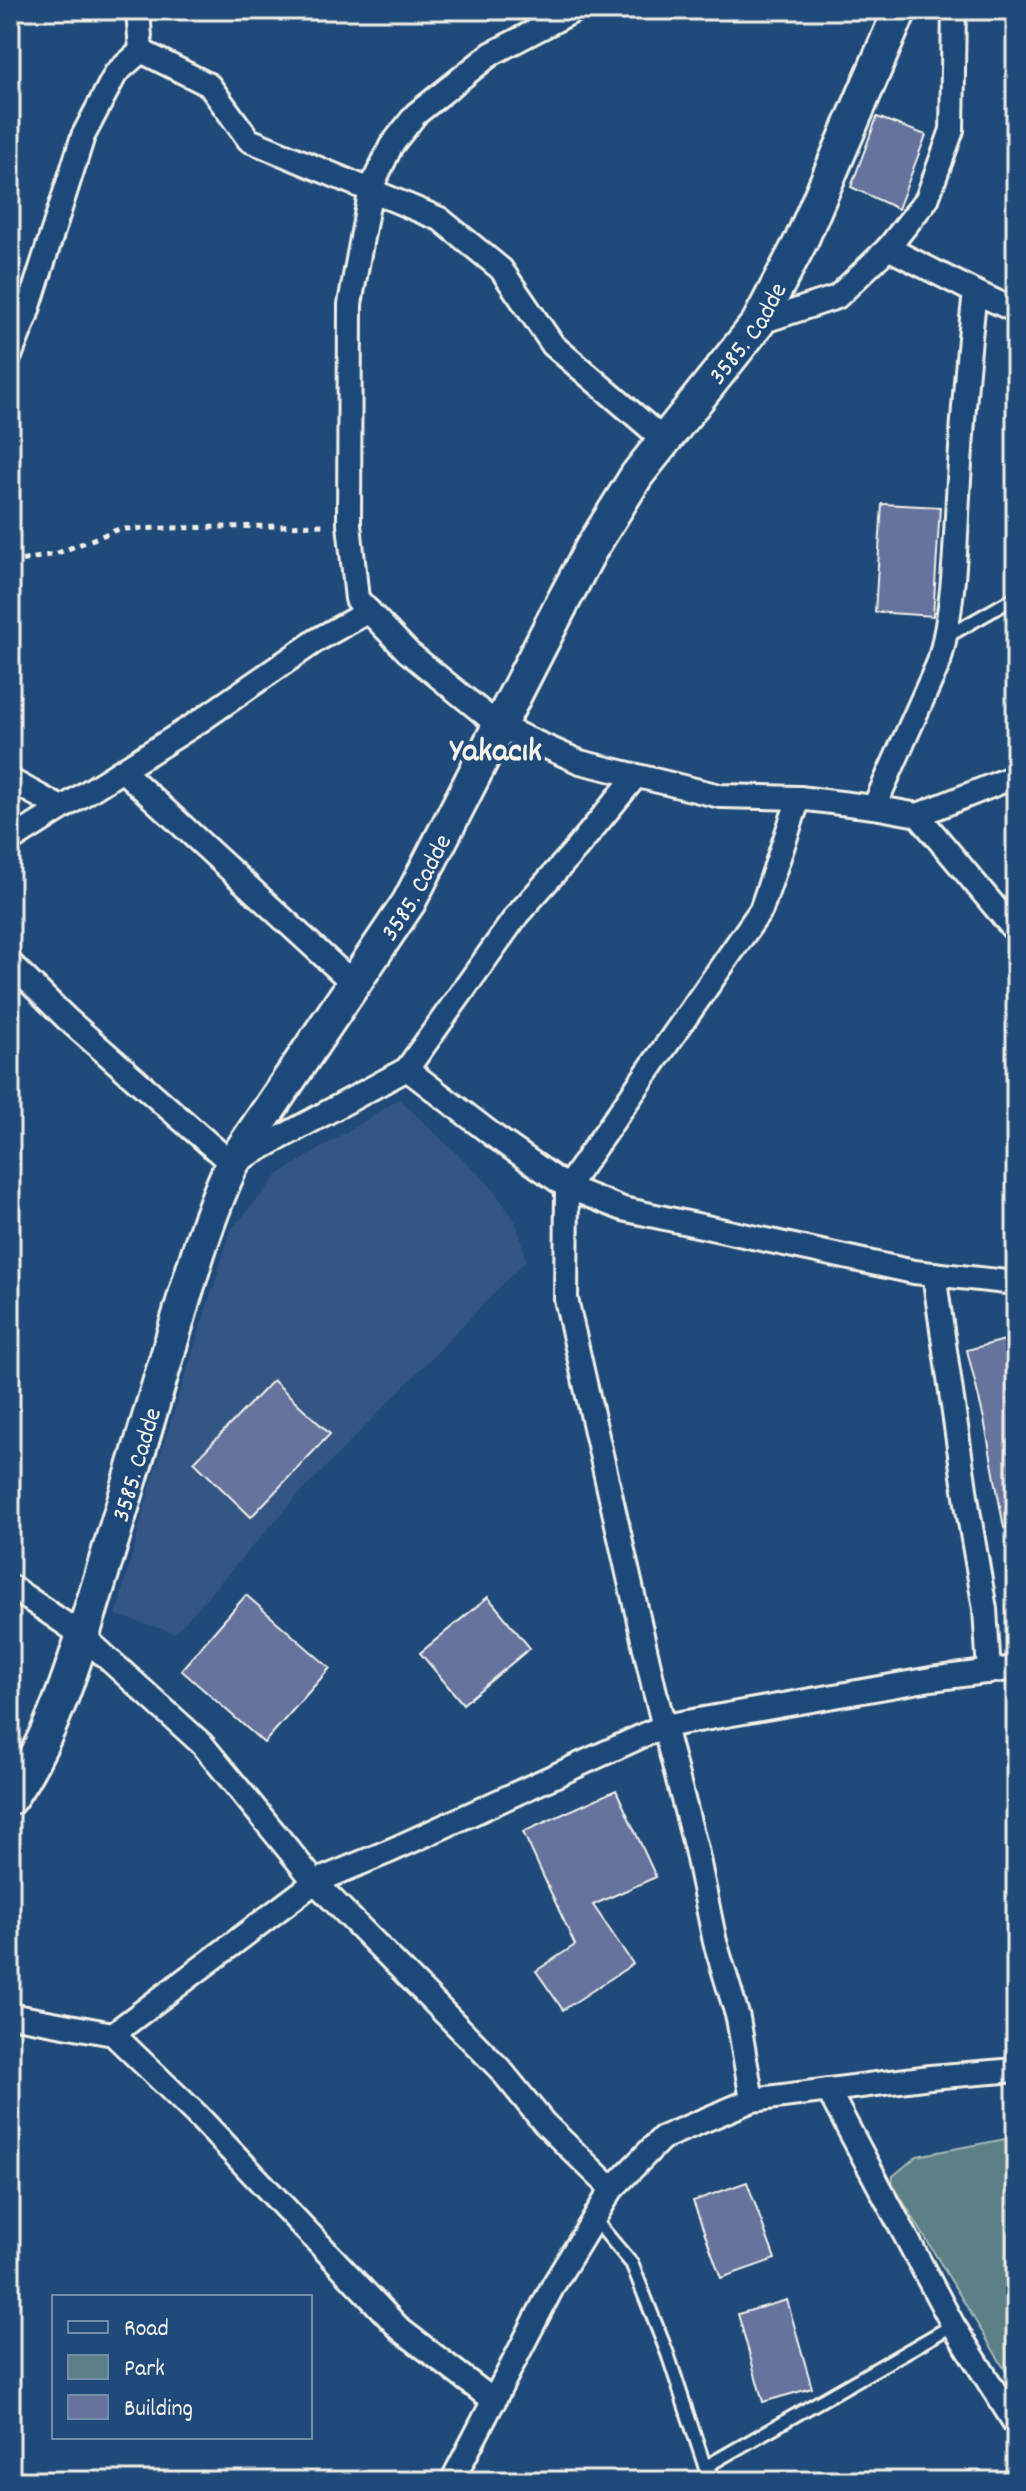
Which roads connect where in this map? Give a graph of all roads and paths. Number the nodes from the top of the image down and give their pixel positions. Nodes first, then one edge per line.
1 (138, 10) edge
2 (575, 10) edge
3 (900, 10) edge
4 (954, 10) edge
5 (141, 51) junction
6 (371, 188) junction
7 (888, 248) junction
8 (975, 292) junction
9 (1016, 311) edge
10 (758, 323) junction
11 (10, 356) edge
12 (665, 441) junction
13 (349, 524) junction
14 (10, 563) edge
15 (1016, 597) edge
16 (369, 611) junction
17 (946, 637) junction
18 (499, 726) junction
19 (123, 771) junction
20 (636, 776) junction
21 (1016, 776) edge
22 (10, 780) edge
23 (799, 798) junction
24 (874, 807) junction
25 (61, 808) junction
26 (918, 815) junction
27 (10, 841) edge
28 (1016, 932) edge
29 (10, 963) edge
30 (355, 985) junction
31 (407, 1069) junction
32 (232, 1164) junction
33 (567, 1187) junction
34 (934, 1274) junction
35 (1016, 1283) edge
36 (10, 1586) edge
37 (83, 1636) junction
38 (1016, 1668) edge
39 (989, 1672) junction
40 (664, 1726) junction
41 (10, 1798) edge
42 (315, 1882) junction
43 (10, 2015) edge
44 (113, 2034) junction
45 (1016, 2070) edge
46 (828, 2090) junction
47 (752, 2100) junction
48 (612, 2189) junction
49 (594, 2219) junction
50 (953, 2325) junction
51 (494, 2401) junction
52 (1016, 2425) edge
53 (705, 2467) junction
54 (452, 2481) edge
55 (718, 2481) edge

1 - 5 street
2 - 6 street
3 - 10 main road, 3585. Cadde
4 - 7 street
5 - 6 street
5 - 11 street
6 - 12 street
6 - 13 street
7 - 8 street
7 - 10 street
8 - 9 street
8 - 17 street
10 - 12 main road, 3585. Cadde
12 - 18 main road, 3585. Cadde
13 - 14 path
13 - 16 street
15 - 17 lane
16 - 18 street
16 - 19 street
17 - 24 street
18 - 20 street
18 - 30 main road, 3585. Cadde
19 - 25 street
19 - 30 street
20 - 23 street
20 - 31 street
21 - 26 street
22 - 25 street
23 - 24 street
23 - 33 street
24 - 26 street
25 - 27 street
26 - 28 street
29 - 32 street
30 - 32 main road, 3585. Cadde
31 - 32 street
31 - 33 street
32 - 37 main road, 3585. Cadde
33 - 34 street
33 - 40 street
34 - 35 street
34 - 39 street
36 - 37 street
37 - 41 main road, 3585. Cadde
37 - 42 street
38 - 39 street
39 - 40 street
40 - 42 street
40 - 47 street
42 - 44 street
42 - 48 street
43 - 44 street
44 - 51 street
45 - 46 street
46 - 47 street
46 - 50 street
47 - 48 street
48 - 49 street
49 - 51 street
49 - 53 lane
50 - 52 street
50 - 53 lane
51 - 54 street
53 - 55 lane

